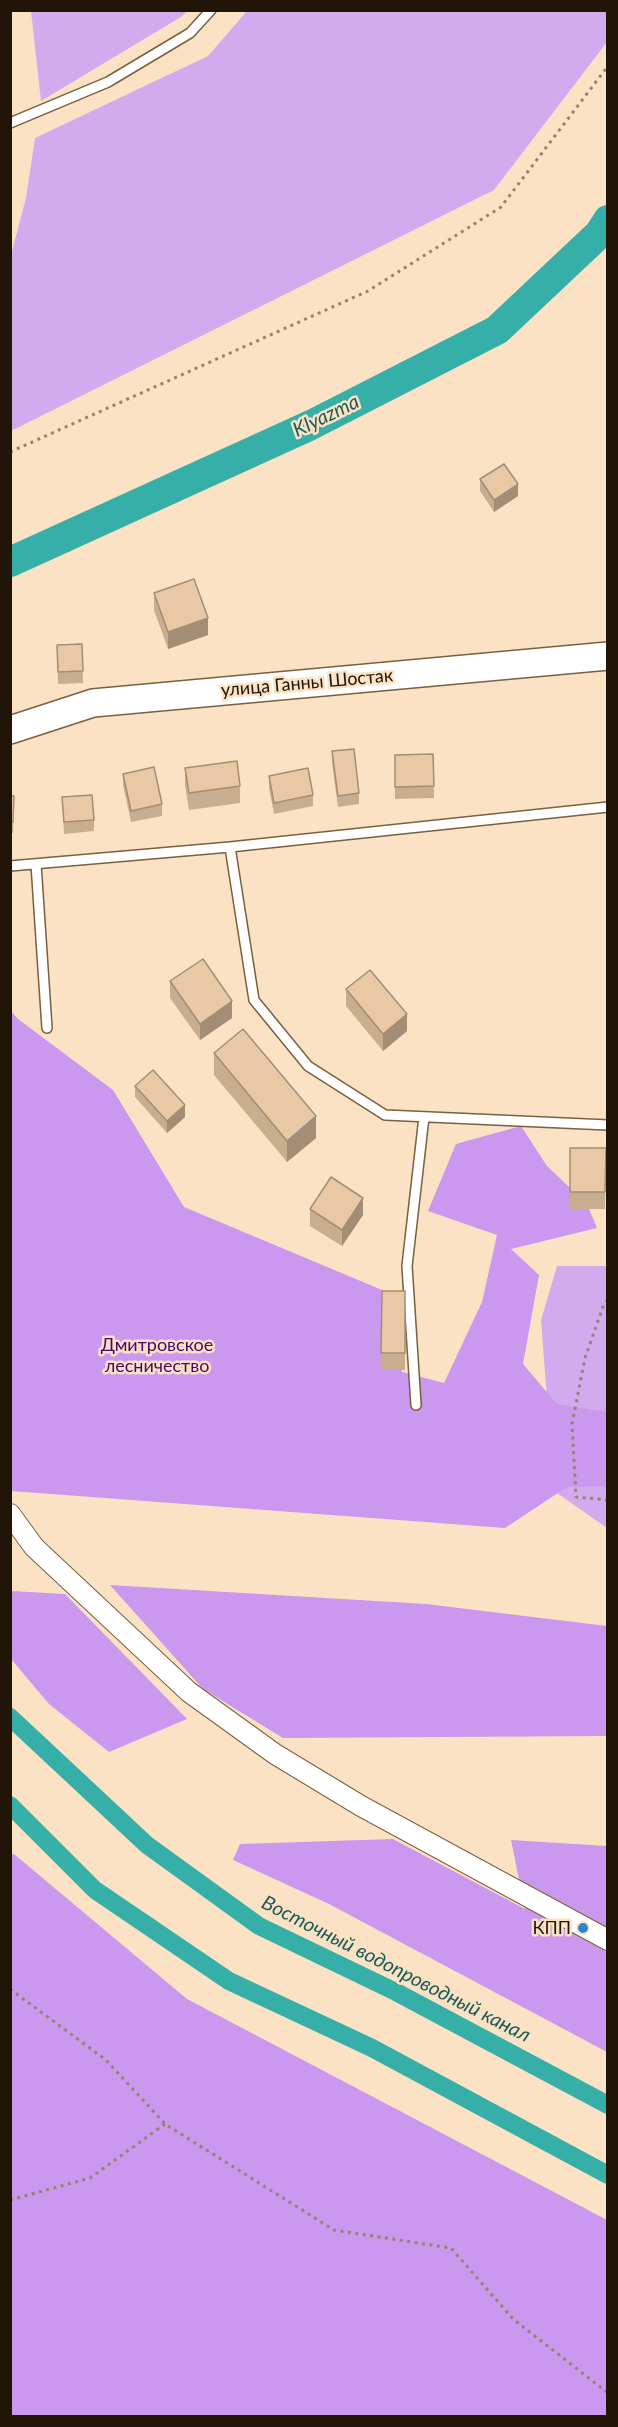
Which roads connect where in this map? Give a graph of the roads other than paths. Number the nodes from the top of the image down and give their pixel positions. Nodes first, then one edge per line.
1 (211, 10) edge
2 (10, 123) edge
3 (608, 656) edge
4 (10, 730) edge
5 (608, 807) edge
6 (230, 846) junction
7 (36, 864) junction
8 (10, 866) edge
9 (46, 1028) dead end
10 (424, 1117) junction
11 (608, 1125) edge
12 (416, 1405) dead end
13 (10, 1514) edge
14 (608, 1940) edge

1 - 2 lane
3 - 4 main road, улица Ганны Шостак
5 - 6 lane
6 - 7 lane
6 - 10 lane
7 - 8 lane
7 - 9 lane
10 - 11 lane
10 - 12 lane
13 - 14 street

